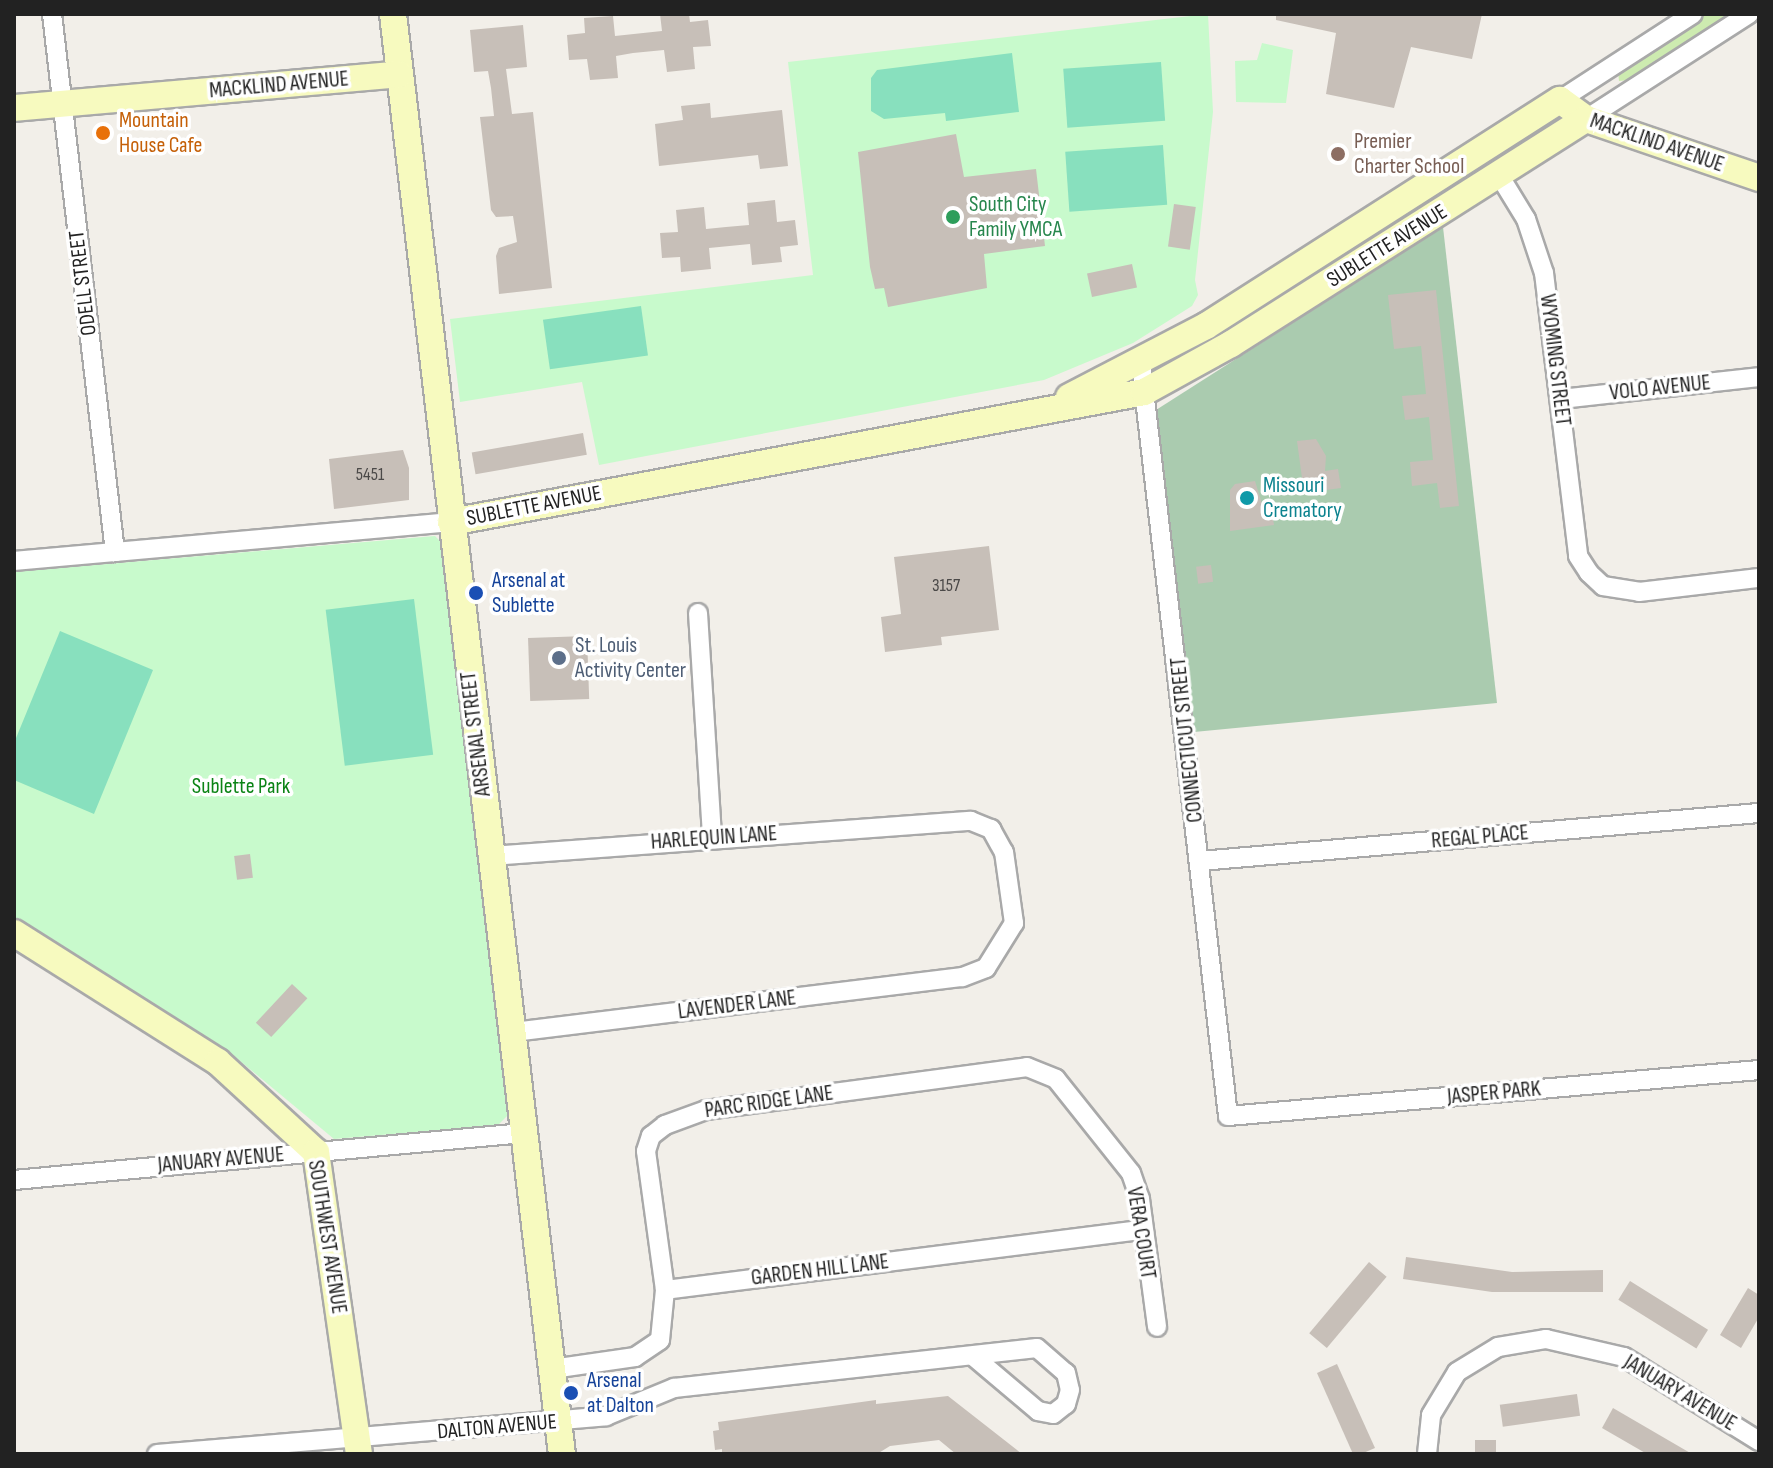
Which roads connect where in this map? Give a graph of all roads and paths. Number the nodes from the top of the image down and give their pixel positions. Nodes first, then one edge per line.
1 (52, 14) edge
2 (393, 14) edge
3 (1693, 14) edge
4 (1749, 14) edge
5 (400, 74) junction
6 (1560, 100) junction
7 (63, 103) junction
8 (14, 108) edge
9 (1586, 119) junction
10 (1499, 175) junction
11 (1759, 178) edge
12 (1141, 364) junction
13 (1759, 377) edge
14 (1144, 392) junction
15 (1561, 399) junction
16 (1048, 407) junction
17 (451, 522) junction
18 (115, 552) junction
19 (14, 561) edge
20 (1759, 578) edge
21 (698, 613) dead end
22 (1759, 813) edge
23 (712, 838) junction
24 (491, 856) junction
25 (1200, 861) junction
26 (14, 933) edge
27 (962, 977) joint
28 (512, 1032) junction
29 (1759, 1070) edge
30 (1047, 1075) joint
31 (1228, 1116) joint
32 (524, 1133) junction
33 (316, 1152) junction
34 (14, 1180) edge
35 (1141, 1230) junction
36 (665, 1290) junction
37 (1157, 1327) dead end
38 (973, 1356) junction
39 (552, 1369) junction
40 (558, 1422) junction
41 (1759, 1441) edge
42 (358, 1446) edge
43 (157, 1454) edge
44 (562, 1454) edge
45 (1427, 1454) edge

1 - 7 street, ODELL STREET
2 - 5 street, ARSENAL STREET
3 - 6 street, SUBLETTE AVENUE
4 - 9 street, SUBLETTE AVENUE
5 - 7 street, MACKLIND AVENUE
5 - 17 street, ARSENAL STREET
6 - 9 street, MACKLIND AVENUE
6 - 12 street, SUBLETTE AVENUE
7 - 8 street, MACKLIND AVENUE
7 - 18 street, ODELL STREET
9 - 10 street, SUBLETTE AVENUE
9 - 11 street, MACKLIND AVENUE
10 - 14 street, SUBLETTE AVENUE
10 - 15 street, WYOMING STREET
12 - 14 street, CONNECTICUT STREET
12 - 16 street, SUBLETTE AVENUE
13 - 15 street, VOLO AVENUE
14 - 16 street, SUBLETTE AVENUE
14 - 25 street, CONNECTICUT STREET
15 - 20 street, WYOMING STREET
16 - 17 street, SUBLETTE AVENUE
17 - 18 street, SUBLETTE AVENUE
17 - 24 street, ARSENAL STREET
18 - 19 street, SUBLETTE AVENUE
21 - 23 street
22 - 25 street, REGAL PLACE
23 - 24 street, HARLEQUIN LANE
23 - 27 street, HARLEQUIN LANE
24 - 28 street, ARSENAL STREET
25 - 31 street, CONNECTICUT STREET
26 - 33 street, SOUTHWEST AVENUE
27 - 28 street, LAVENDER LANE
28 - 32 street, ARSENAL STREET
29 - 31 street, JASPER PARK
30 - 35 street, VERA COURT
30 - 36 street, PARC RIDGE LANE
32 - 33 street, JANUARY AVENUE
32 - 39 street, ARSENAL STREET
33 - 34 street, JANUARY AVENUE
33 - 42 street, SOUTHWEST AVENUE
35 - 36 street, GARDEN HILL LANE
35 - 37 street, VERA COURT
36 - 39 street
38 - 38 street, DALTON AVENUE
38 - 40 street, DALTON AVENUE
39 - 40 street, ARSENAL STREET
40 - 42 street, DALTON AVENUE
40 - 44 street, ARSENAL STREET
41 - 45 street, JANUARY AVENUE
42 - 43 street, DALTON AVENUE

